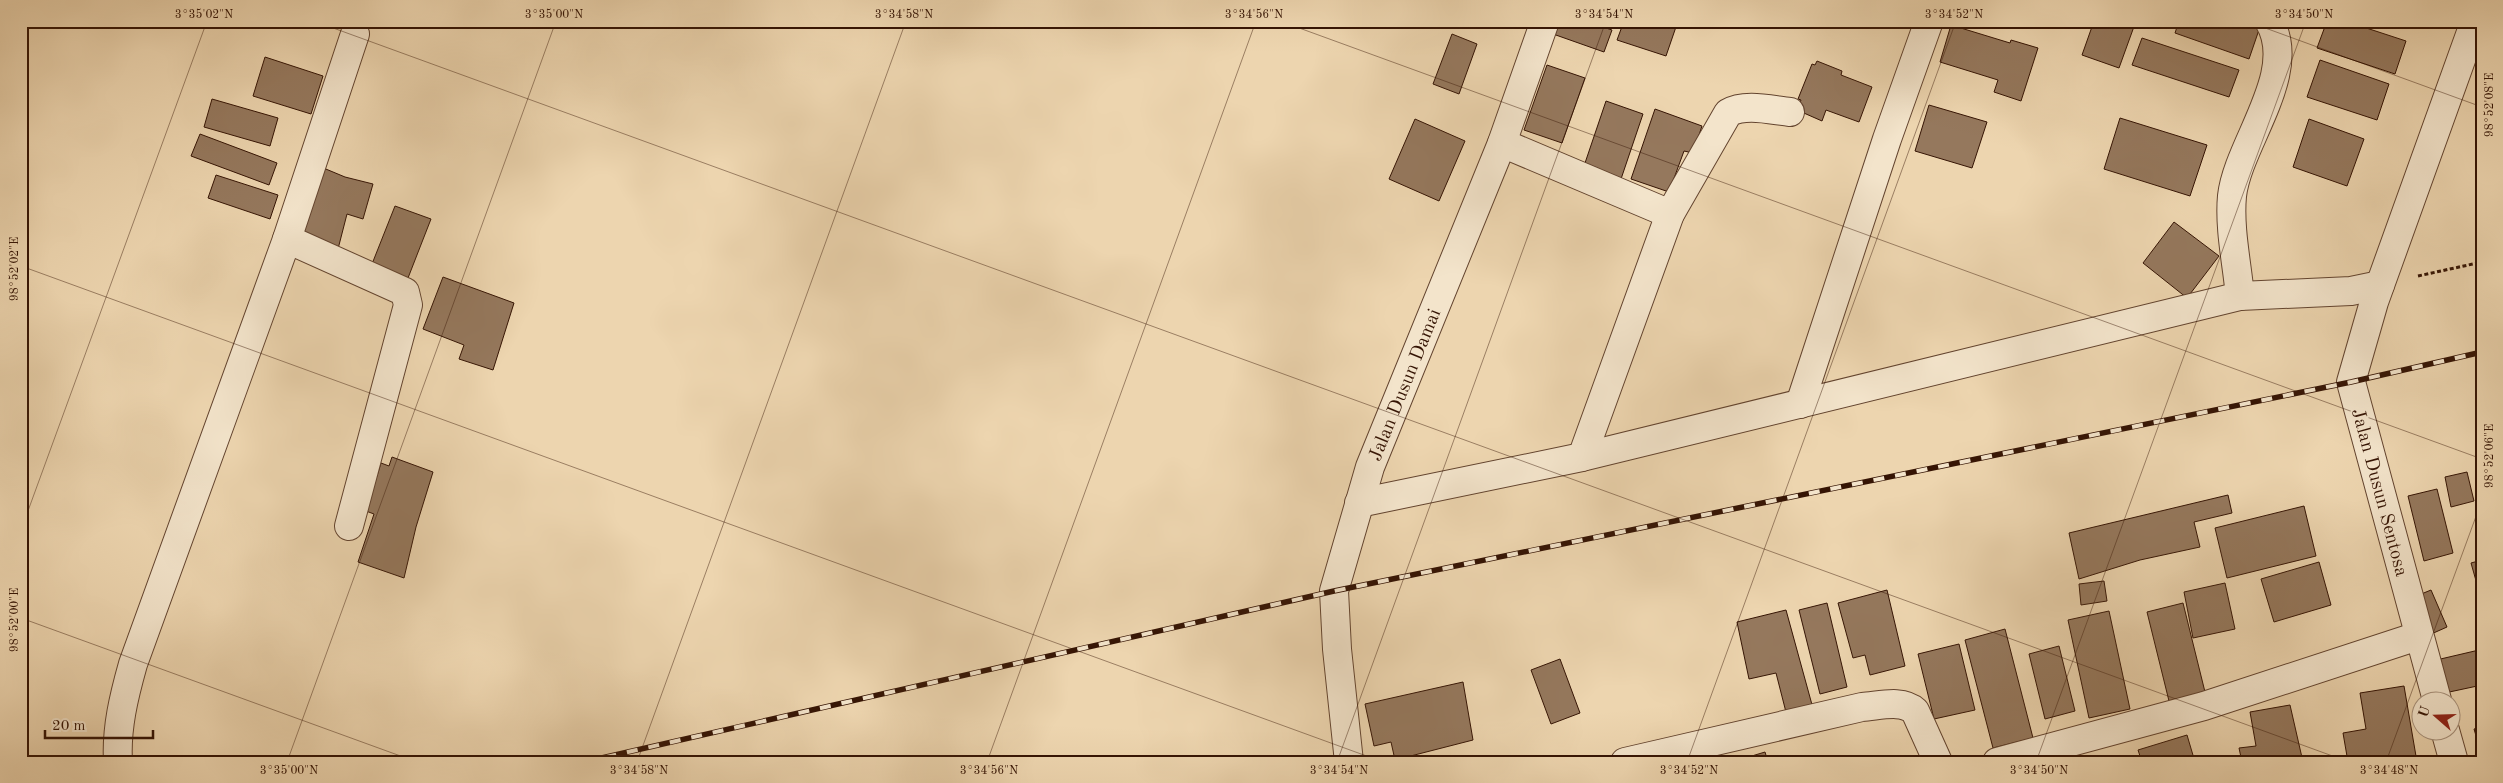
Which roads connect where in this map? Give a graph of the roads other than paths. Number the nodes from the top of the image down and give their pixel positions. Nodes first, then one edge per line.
1 (1545, 21) edge
2 (1929, 21) edge
3 (2269, 21) edge
4 (2475, 21) edge
5 (355, 34) dead end
6 (1790, 112) dead end
7 (1502, 144) junction
8 (1670, 214) junction
9 (287, 239) junction
10 (2380, 285) junction
11 (2240, 296) junction
12 (1800, 404) junction
13 (1582, 457) junction
14 (1359, 503) junction
15 (349, 526) dead end
16 (2418, 636) junction
17 (2434, 690) edge
18 (2448, 740) edge
19 (118, 762) edge
20 (1349, 762) edge
21 (1625, 762) edge
22 (1938, 762) edge
23 (1997, 762) edge
24 (2454, 762) edge

1 - 7 street, Jalan Dusun Damai
2 - 12 street
3 - 11 street
4 - 10 street, Jalan Dusun Sentosa
5 - 9 street
6 - 8 street
7 - 8 street
7 - 14 street, Jalan Dusun Damai
8 - 13 street
9 - 15 street
9 - 19 street
10 - 11 street
10 - 16 street, Jalan Dusun Sentosa
11 - 12 street
12 - 13 street
13 - 14 street
14 - 20 street, Jalan Dusun Damai
16 - 17 street, Jalan Dusun Sentosa
16 - 23 street
18 - 24 street
21 - 22 street

